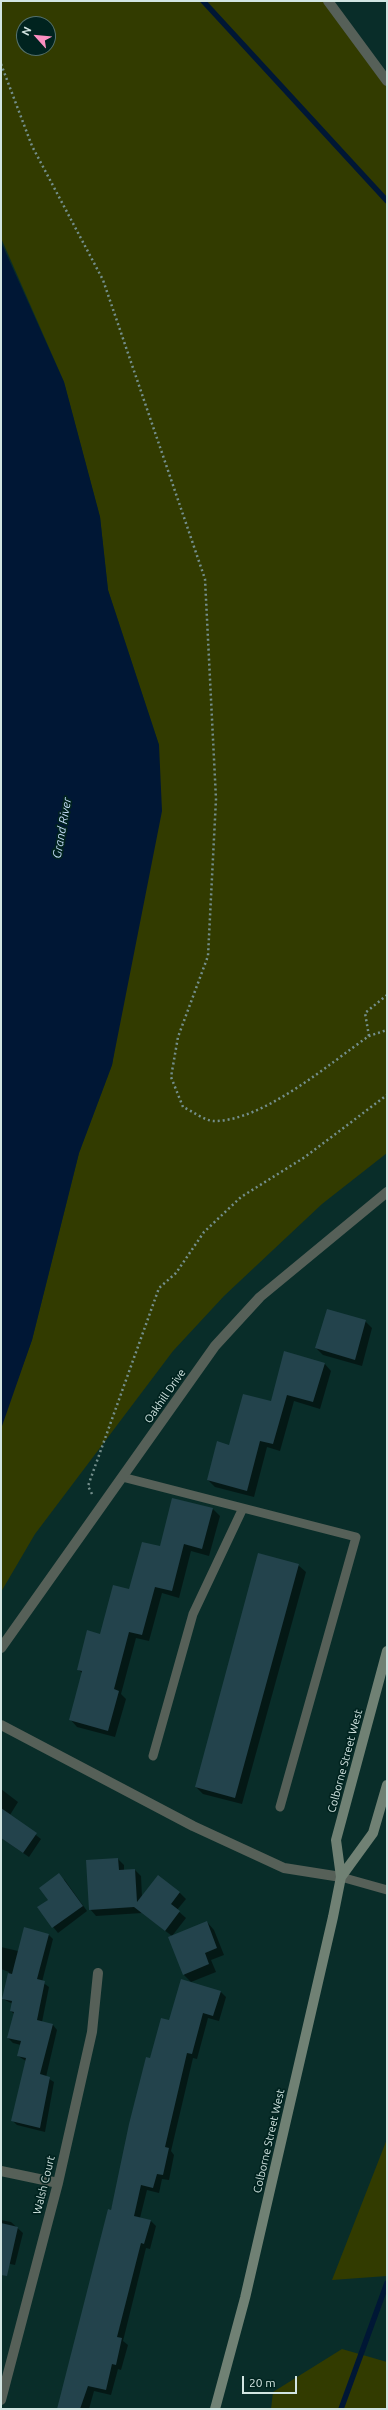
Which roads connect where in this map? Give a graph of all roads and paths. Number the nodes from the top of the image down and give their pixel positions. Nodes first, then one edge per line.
1 (328, 1) edge
2 (1, 64) edge
3 (387, 81) edge
4 (387, 995) edge
5 (387, 1030) edge
6 (369, 1036) junction
7 (387, 1095) edge
8 (387, 1192) edge
9 (122, 1477) junction
10 (100, 1508) junction
11 (243, 1508) junction
12 (1, 1648) edge
13 (387, 1651) edge
14 (1, 1725) edge
15 (154, 1756) dead end
16 (387, 1785) edge
17 (280, 1807) dead end
18 (341, 1877) junction
19 (387, 1890) edge
20 (98, 1973) dead end
21 (1, 2171) edge
22 (58, 2183) junction
23 (1, 2400) edge
24 (215, 2409) edge

1 - 3 street
2 - 6 path
4 - 6 path
5 - 6 path
7 - 10 path
8 - 9 street, Oakhill Drive
9 - 10 street, Oakhill Drive
9 - 11 lane
10 - 12 street, Oakhill Drive
11 - 15 lane
11 - 17 lane
13 - 18 main road, Colborne Street West
14 - 18 street
16 - 18 main road, Colborne Street West
18 - 19 lane
18 - 24 main road, Colborne Street West
20 - 22 street, Walsh Court
21 - 22 street
22 - 23 street, Walsh Court

